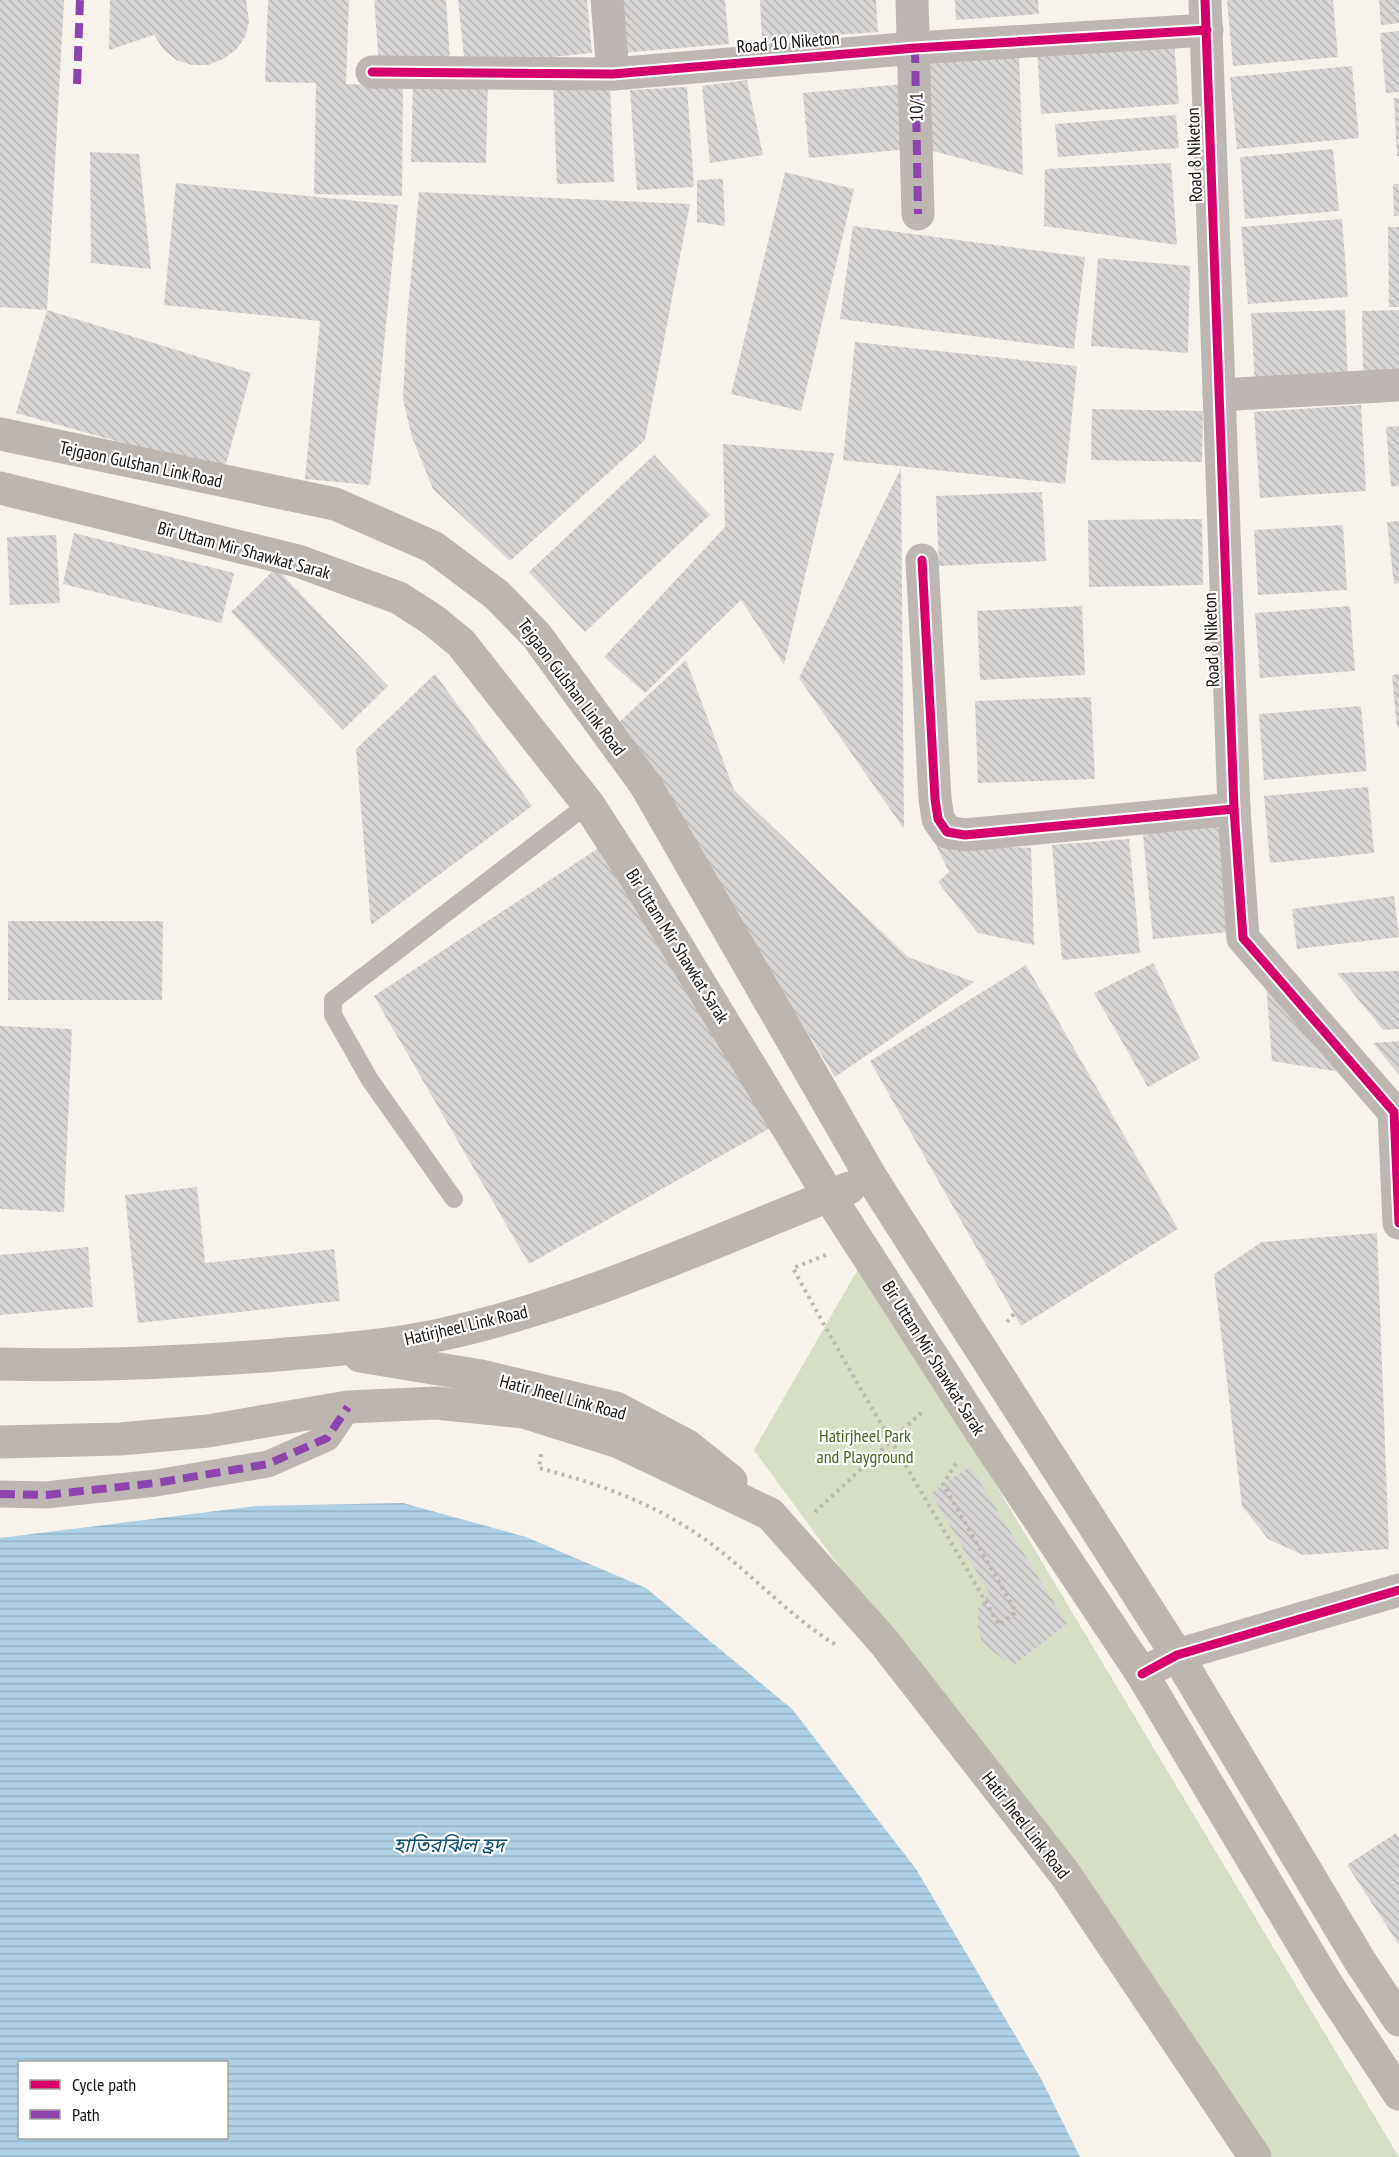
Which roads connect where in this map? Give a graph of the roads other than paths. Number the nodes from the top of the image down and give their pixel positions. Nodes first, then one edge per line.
1 (607, 0) edge
2 (912, 0) edge
3 (1206, 15) edge
4 (915, 48) junction
5 (372, 72) dead end
6 (613, 74) junction
7 (918, 214) dead end
8 (1399, 385) edge
9 (1219, 395) junction
10 (0, 434) edge
11 (0, 488) edge
12 (922, 560) dead end
13 (588, 804) junction
14 (1234, 809) junction
15 (872, 1179) junction
16 (829, 1196) junction
17 (454, 1199) dead end
18 (1399, 1223) edge
19 (326, 1351) junction
20 (0, 1364) edge
21 (348, 1407) junction
22 (0, 1442) edge
23 (0, 1494) edge
24 (770, 1514) junction
25 (1399, 1590) edge
26 (1177, 1655) junction
27 (1142, 1674) junction
28 (1399, 2020) edge
29 (1399, 2094) edge
30 (1255, 2157) edge

1 - 6 street
2 - 4 street, 10/1
3 - 4 street, Road 10 Niketon
3 - 9 street, Road 8 Niketon
4 - 6 street, Road 10 Niketon
4 - 7 street, 10/1
5 - 6 street, Road 10 Niketon
8 - 9 street
9 - 14 street, Road 8 Niketon
10 - 15 main road, Tejgaon Gulshan Link Road
11 - 13 main road, Bir Uttam Mir Shawkat Sarak
12 - 14 street
13 - 16 main road, Bir Uttam Mir Shawkat Sarak
13 - 17 lane
14 - 18 street, Road 8 Niketon
15 - 16 main road, Hatirjheel Link Road
15 - 26 main road, Tejgaon Gulshan Link Road
16 - 19 main road, Hatirjheel Link Road
16 - 27 main road, Bir Uttam Mir Shawkat Sarak
19 - 20 main road, Hatirjheel Link Road
19 - 24 main road, Hatir Jheel Link Road
21 - 22 main road, Hatir Jheel Link Road
21 - 23 street
21 - 24 main road, Hatir Jheel Link Road
24 - 30 main road, Hatir Jheel Link Road
25 - 26 street
26 - 27 street
26 - 28 main road, Tejgaon Gulshan Link Road
27 - 29 main road, Bir Uttam Mir Shawkat Sarak

